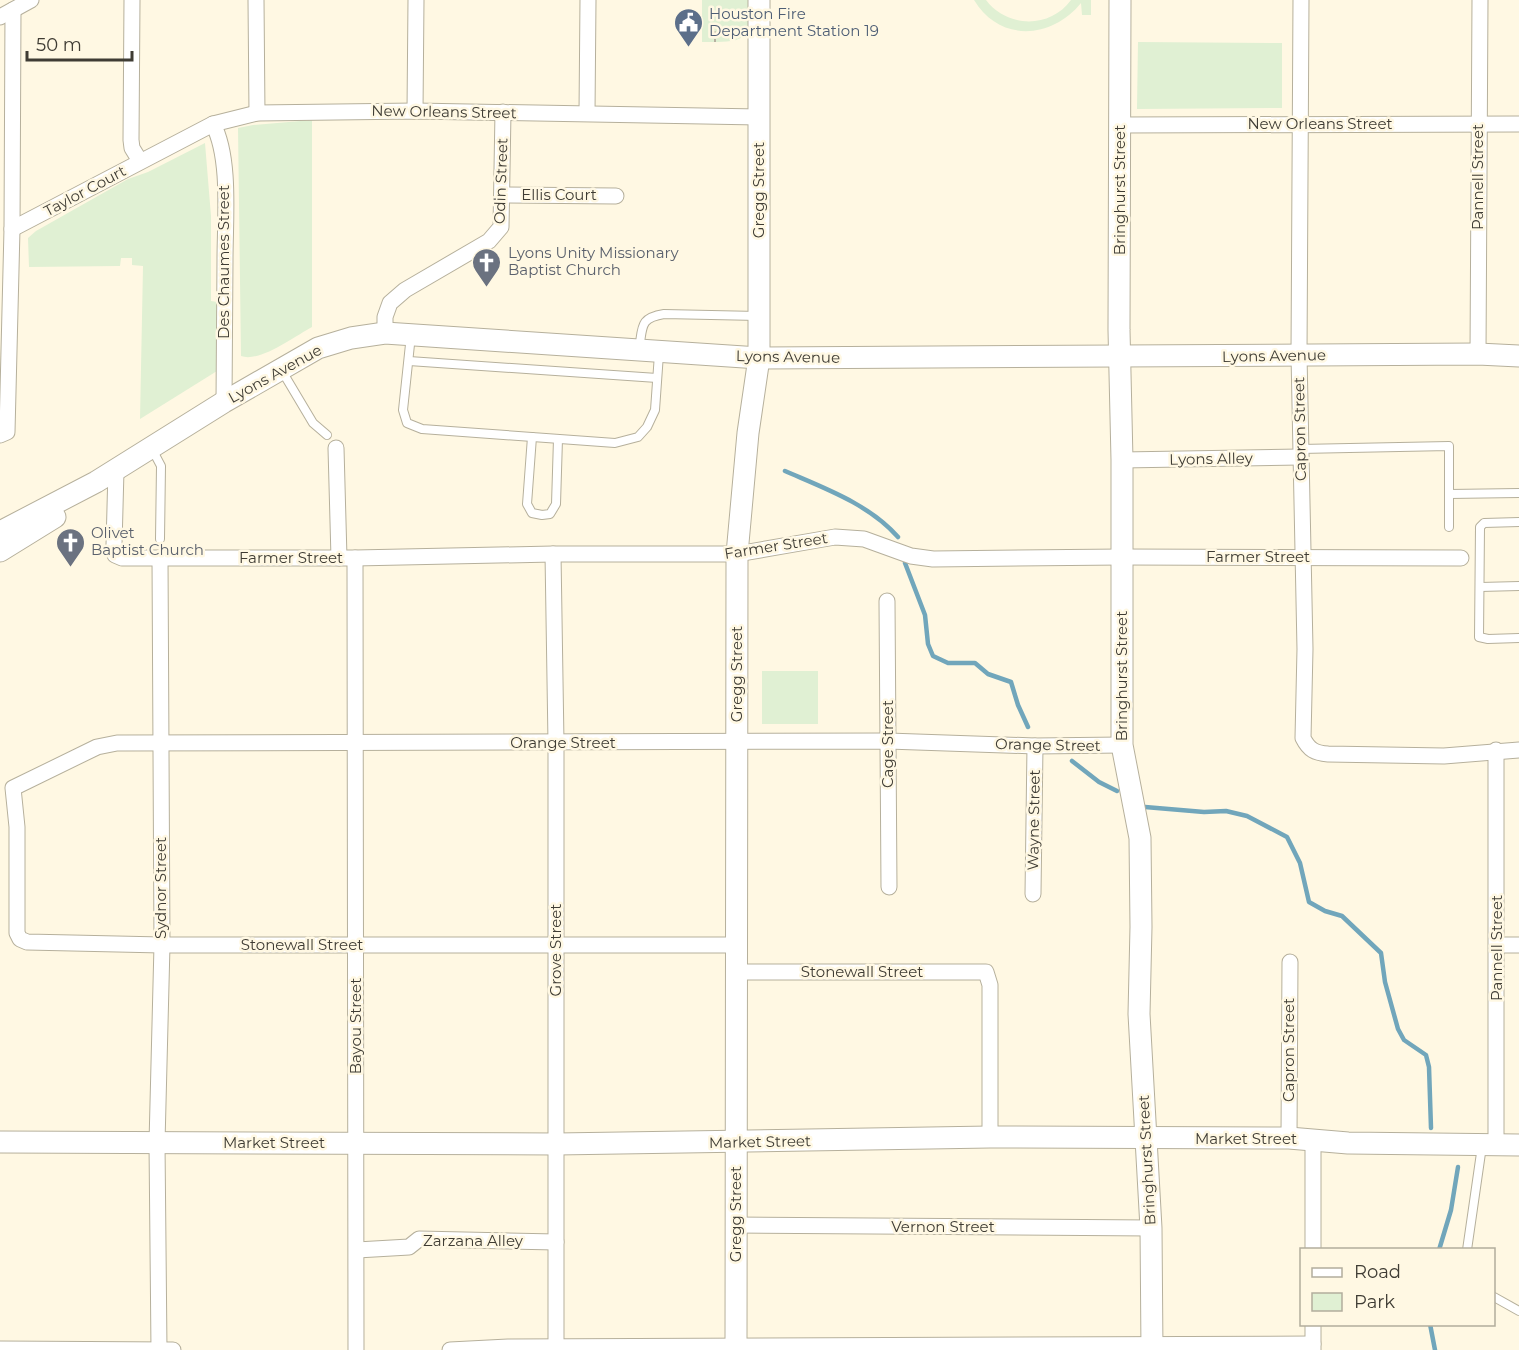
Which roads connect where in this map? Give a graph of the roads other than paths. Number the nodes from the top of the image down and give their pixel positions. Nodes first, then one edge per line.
1 (31, 0) edge
2 (132, 0) edge
3 (256, 0) edge
4 (416, 0) edge
5 (588, 0) edge
6 (759, 0) edge
7 (1120, 0) edge
8 (1301, 0) edge
9 (1480, 0) edge
10 (7, 14) edge
11 (0, 55) edge
12 (12, 70) junction
13 (415, 111) junction
14 (503, 112) junction
15 (257, 113) junction
16 (587, 114) junction
17 (759, 117) junction
18 (1478, 123) junction
19 (213, 124) junction
20 (1300, 124) junction
21 (1519, 124) edge
22 (1121, 125) junction
23 (140, 161) junction
24 (503, 195) junction
25 (616, 196) dead end
26 (12, 230) junction
27 (759, 316) junction
28 (385, 333) junction
29 (411, 335) junction
30 (649, 351) junction
31 (1478, 354) junction
32 (1299, 355) junction
33 (1519, 356) edge
34 (1120, 357) junction
35 (759, 358) junction
36 (409, 360) junction
37 (282, 369) junction
38 (657, 378) junction
39 (224, 402) junction
40 (0, 435) edge
41 (327, 435) dead end
42 (532, 437) junction
43 (558, 439) junction
44 (152, 448) junction
45 (336, 448) dead end
46 (1300, 453) junction
47 (1122, 460) junction
48 (116, 470) junction
49 (96, 482) junction
50 (1519, 493) edge
51 (1449, 494) junction
52 (1519, 522) edge
53 (1449, 527) dead end
54 (0, 532) edge
55 (160, 539) dead end
56 (0, 551) edge
57 (553, 554) junction
58 (737, 554) junction
59 (1122, 557) junction
60 (160, 558) junction
61 (347, 558) junction
62 (1303, 558) junction
63 (1461, 558) dead end
64 (1519, 586) edge
65 (1480, 587) junction
66 (887, 601) dead end
67 (1519, 638) edge
68 (888, 741) junction
69 (556, 742) junction
70 (737, 742) junction
71 (161, 744) junction
72 (355, 744) junction
73 (1122, 745) junction
74 (1035, 746) junction
75 (1496, 750) junction
76 (1519, 750) edge
77 (13, 788) joint
78 (889, 887) dead end
79 (1033, 894) dead end
80 (162, 945) junction
81 (356, 945) junction
82 (556, 945) junction
83 (737, 945) junction
84 (1497, 945) junction
85 (1519, 945) edge
86 (1290, 962) dead end
87 (737, 972) junction
88 (990, 1137) junction
89 (1289, 1138) junction
90 (1147, 1139) junction
91 (1313, 1139) junction
92 (0, 1142) edge
93 (736, 1142) junction
94 (157, 1143) junction
95 (357, 1144) junction
96 (557, 1144) junction
97 (1489, 1145) junction
98 (1519, 1145) edge
99 (736, 1225) junction
100 (1151, 1228) junction
101 (556, 1242) junction
102 (1313, 1248) edge
103 (1467, 1248) edge
104 (357, 1250) junction
105 (1495, 1298) edge
106 (1519, 1311) edge
107 (1313, 1326) edge
108 (556, 1347) junction
109 (1313, 1347) edge
110 (508, 1348) edge
111 (1152, 1348) edge
112 (0, 1349) edge
113 (736, 1349) edge
114 (159, 1350) edge
115 (173, 1350) edge
116 (356, 1350) edge
117 (450, 1350) edge

1 - 10 street
2 - 23 street, Taylor Court
3 - 15 street
4 - 13 street
5 - 16 street
6 - 17 street, Gregg Street
7 - 22 street, Bringhurst Street
8 - 20 street, Capron Street
9 - 18 street, Pannell Street
10 - 12 street
11 - 12 street
12 - 26 street
13 - 14 street, New Orleans Street
13 - 15 street, New Orleans Street
14 - 16 street, New Orleans Street
14 - 24 street, Odin Street
15 - 19 street, New Orleans Street
16 - 17 street, New Orleans Street
17 - 27 street, Gregg Street
18 - 20 street, New Orleans Street
18 - 21 street, New Orleans Street
18 - 31 street, Pannell Street
19 - 23 street, New Orleans Street
19 - 39 street, Des Chaumes Street
20 - 22 street, New Orleans Street
20 - 32 street, Capron Street
22 - 34 street, Bringhurst Street
23 - 26 street, Taylor Court
24 - 25 street, Ellis Court
24 - 28 street, Odin Street
26 - 40 street
27 - 30 lane
27 - 35 street, Gregg Street
28 - 29 street, Lyons Avenue
28 - 37 street, Lyons Avenue
29 - 30 street, Lyons Avenue
29 - 36 lane
30 - 35 street, Lyons Avenue
30 - 38 lane
31 - 32 street, Lyons Avenue
31 - 33 street, Lyons Avenue
32 - 34 street, Lyons Avenue
32 - 46 street, Capron Street
34 - 35 street, Lyons Avenue
34 - 47 street, Bringhurst Street
35 - 58 street, Gregg Street
36 - 38 lane
36 - 42 lane
37 - 39 street, Lyons Avenue
37 - 41 lane
38 - 43 lane
39 - 44 street, Lyons Avenue
42 - 43 lane
42 - 43 lane
44 - 48 street, Lyons Avenue
44 - 55 lane
45 - 61 street, Bayou Street
46 - 47 street, Lyons Alley
46 - 51 lane
46 - 62 street, Capron Street
47 - 59 street, Bringhurst Street
48 - 49 street, Lyons Avenue
48 - 60 street
49 - 54 street, Lyons Avenue
49 - 56 street, Lyons Avenue
50 - 51 lane
51 - 53 lane
52 - 65 lane
57 - 58 street, Farmer Street
57 - 61 street, Farmer Street
57 - 69 street, Grove Street
58 - 59 street, Farmer Street
58 - 70 street, Gregg Street
59 - 62 street, Farmer Street
59 - 73 street, Bringhurst Street
60 - 61 street, Farmer Street
60 - 71 street, Sydnor Street
61 - 72 street, Bayou Street
62 - 63 street, Farmer Street
62 - 75 street, Capron Street
64 - 65 lane
65 - 67 lane
66 - 68 street, Cage Street
68 - 70 street, Orange Street
68 - 74 street, Orange Street
68 - 78 street, Cage Street
69 - 70 street, Orange Street
69 - 72 street, Orange Street
69 - 82 street, Grove Street
70 - 83 street, Gregg Street
71 - 72 street, Orange Street
71 - 77 street, Orange Street
71 - 80 street, Sydnor Street
72 - 81 street, Bayou Street
73 - 74 street, Orange Street
73 - 90 street, Bringhurst Street
74 - 79 street, Wayne Street
75 - 76 street
75 - 84 street, Pannell Street
77 - 80 street, Stonewall Street
80 - 81 street, Stonewall Street
80 - 94 street, Sydnor Street
81 - 82 street, Stonewall Street
81 - 95 street, Bayou Street
82 - 83 street, Stonewall Street
82 - 96 street, Grove Street
83 - 87 street, Gregg Street
84 - 85 street
84 - 97 street, Pannell Street
86 - 89 street, Capron Street
87 - 88 street, Stonewall Street
87 - 93 street, Gregg Street
88 - 90 street, Market Street
88 - 93 street, Market Street
89 - 90 street, Market Street
89 - 91 street, Market Street
90 - 100 street, Bringhurst Street
91 - 97 street, Market Street
91 - 102 street
92 - 94 street, Market Street
93 - 96 street, Market Street
93 - 99 street, Gregg Street
94 - 95 street, Market Street
94 - 114 street, Sydnor Street
95 - 96 street, Market Street
95 - 104 street, Bayou Street
96 - 101 street, Grove Street
97 - 98 street, Market Street
97 - 103 lane
99 - 100 street, Vernon Street
99 - 113 street, Gregg Street
100 - 111 street, Bringhurst Street
101 - 104 street, Zarzana Alley
101 - 108 street, Grove Street
104 - 116 street, Bayou Street
105 - 106 lane
107 - 109 street
108 - 110 street
108 - 113 street
109 - 111 street
110 - 117 street
111 - 113 street
112 - 114 street
114 - 115 street

